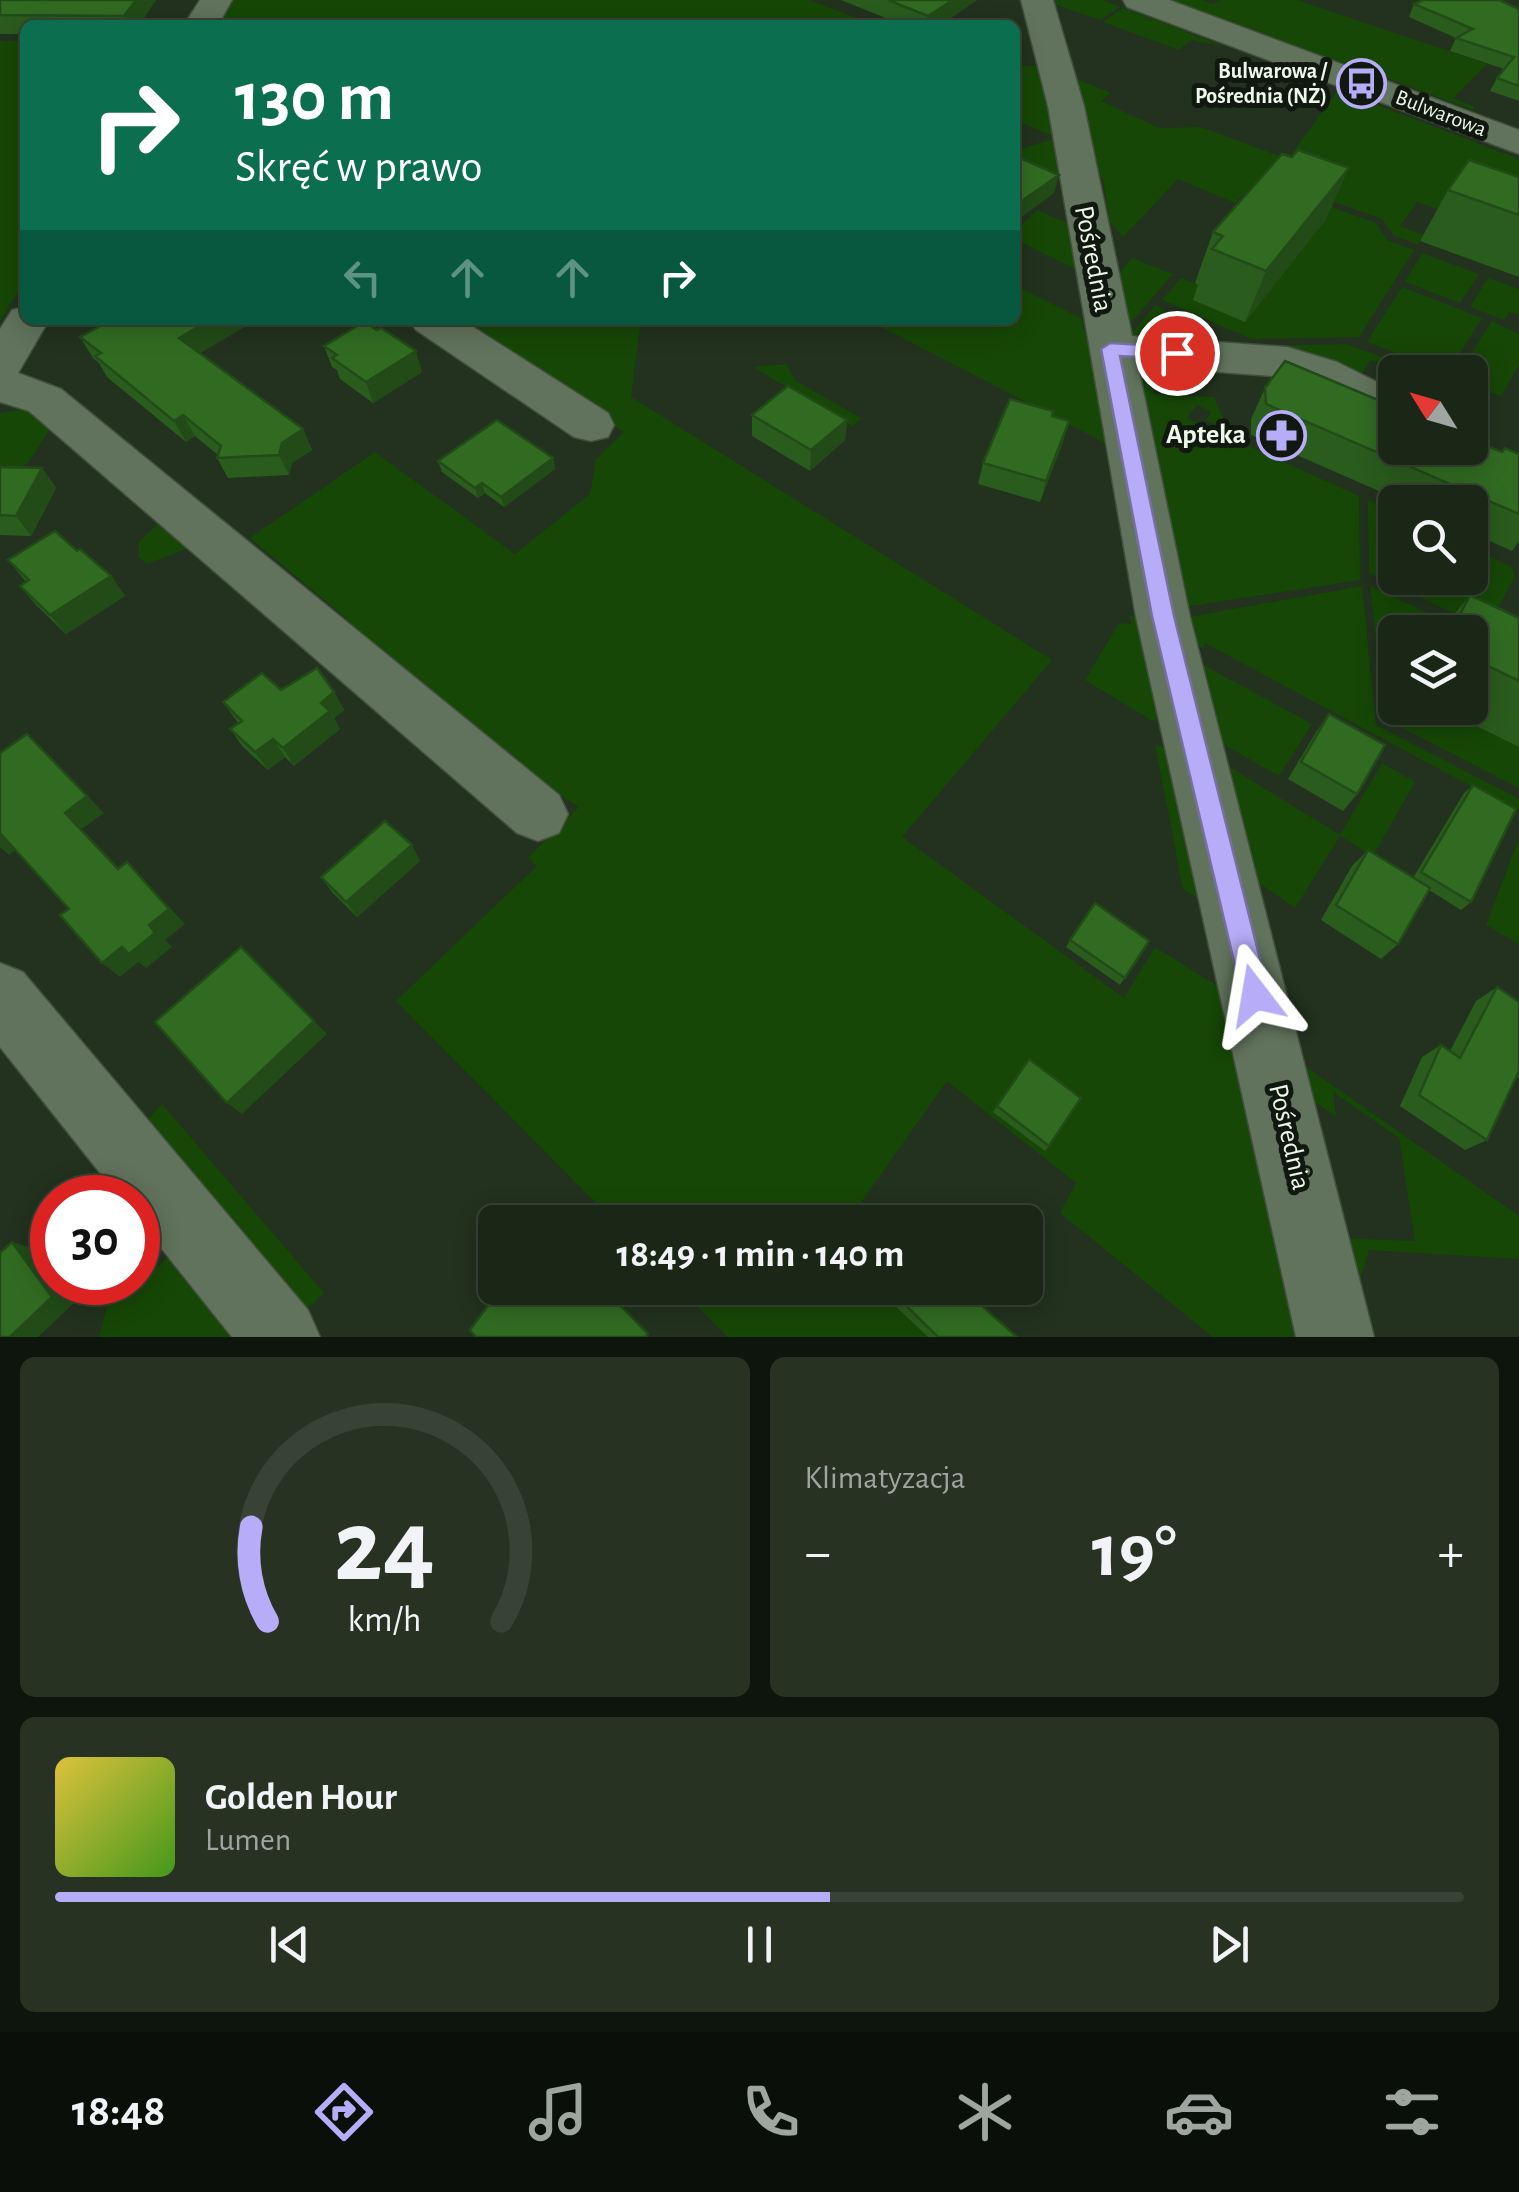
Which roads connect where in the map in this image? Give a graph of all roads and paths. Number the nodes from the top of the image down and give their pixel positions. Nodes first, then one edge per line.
1 (1037, 0) edge
2 (1139, 0) edge
3 (1519, 143) edge
4 (24, 325) edge
5 (440, 325) edge
6 (1110, 349) junction
7 (0, 366) edge
8 (0, 387) edge
9 (1378, 402) edge
10 (590, 425) dead end
11 (538, 814) dead end
12 (0, 995) edge
13 (280, 1337) edge
14 (1334, 1337) edge

1 - 6 street, Pośrednia
2 - 3 street, Bulwarowa
4 - 7 street
5 - 10 street
6 - 9 street
6 - 14 street, Pośrednia
8 - 11 street
12 - 13 street

